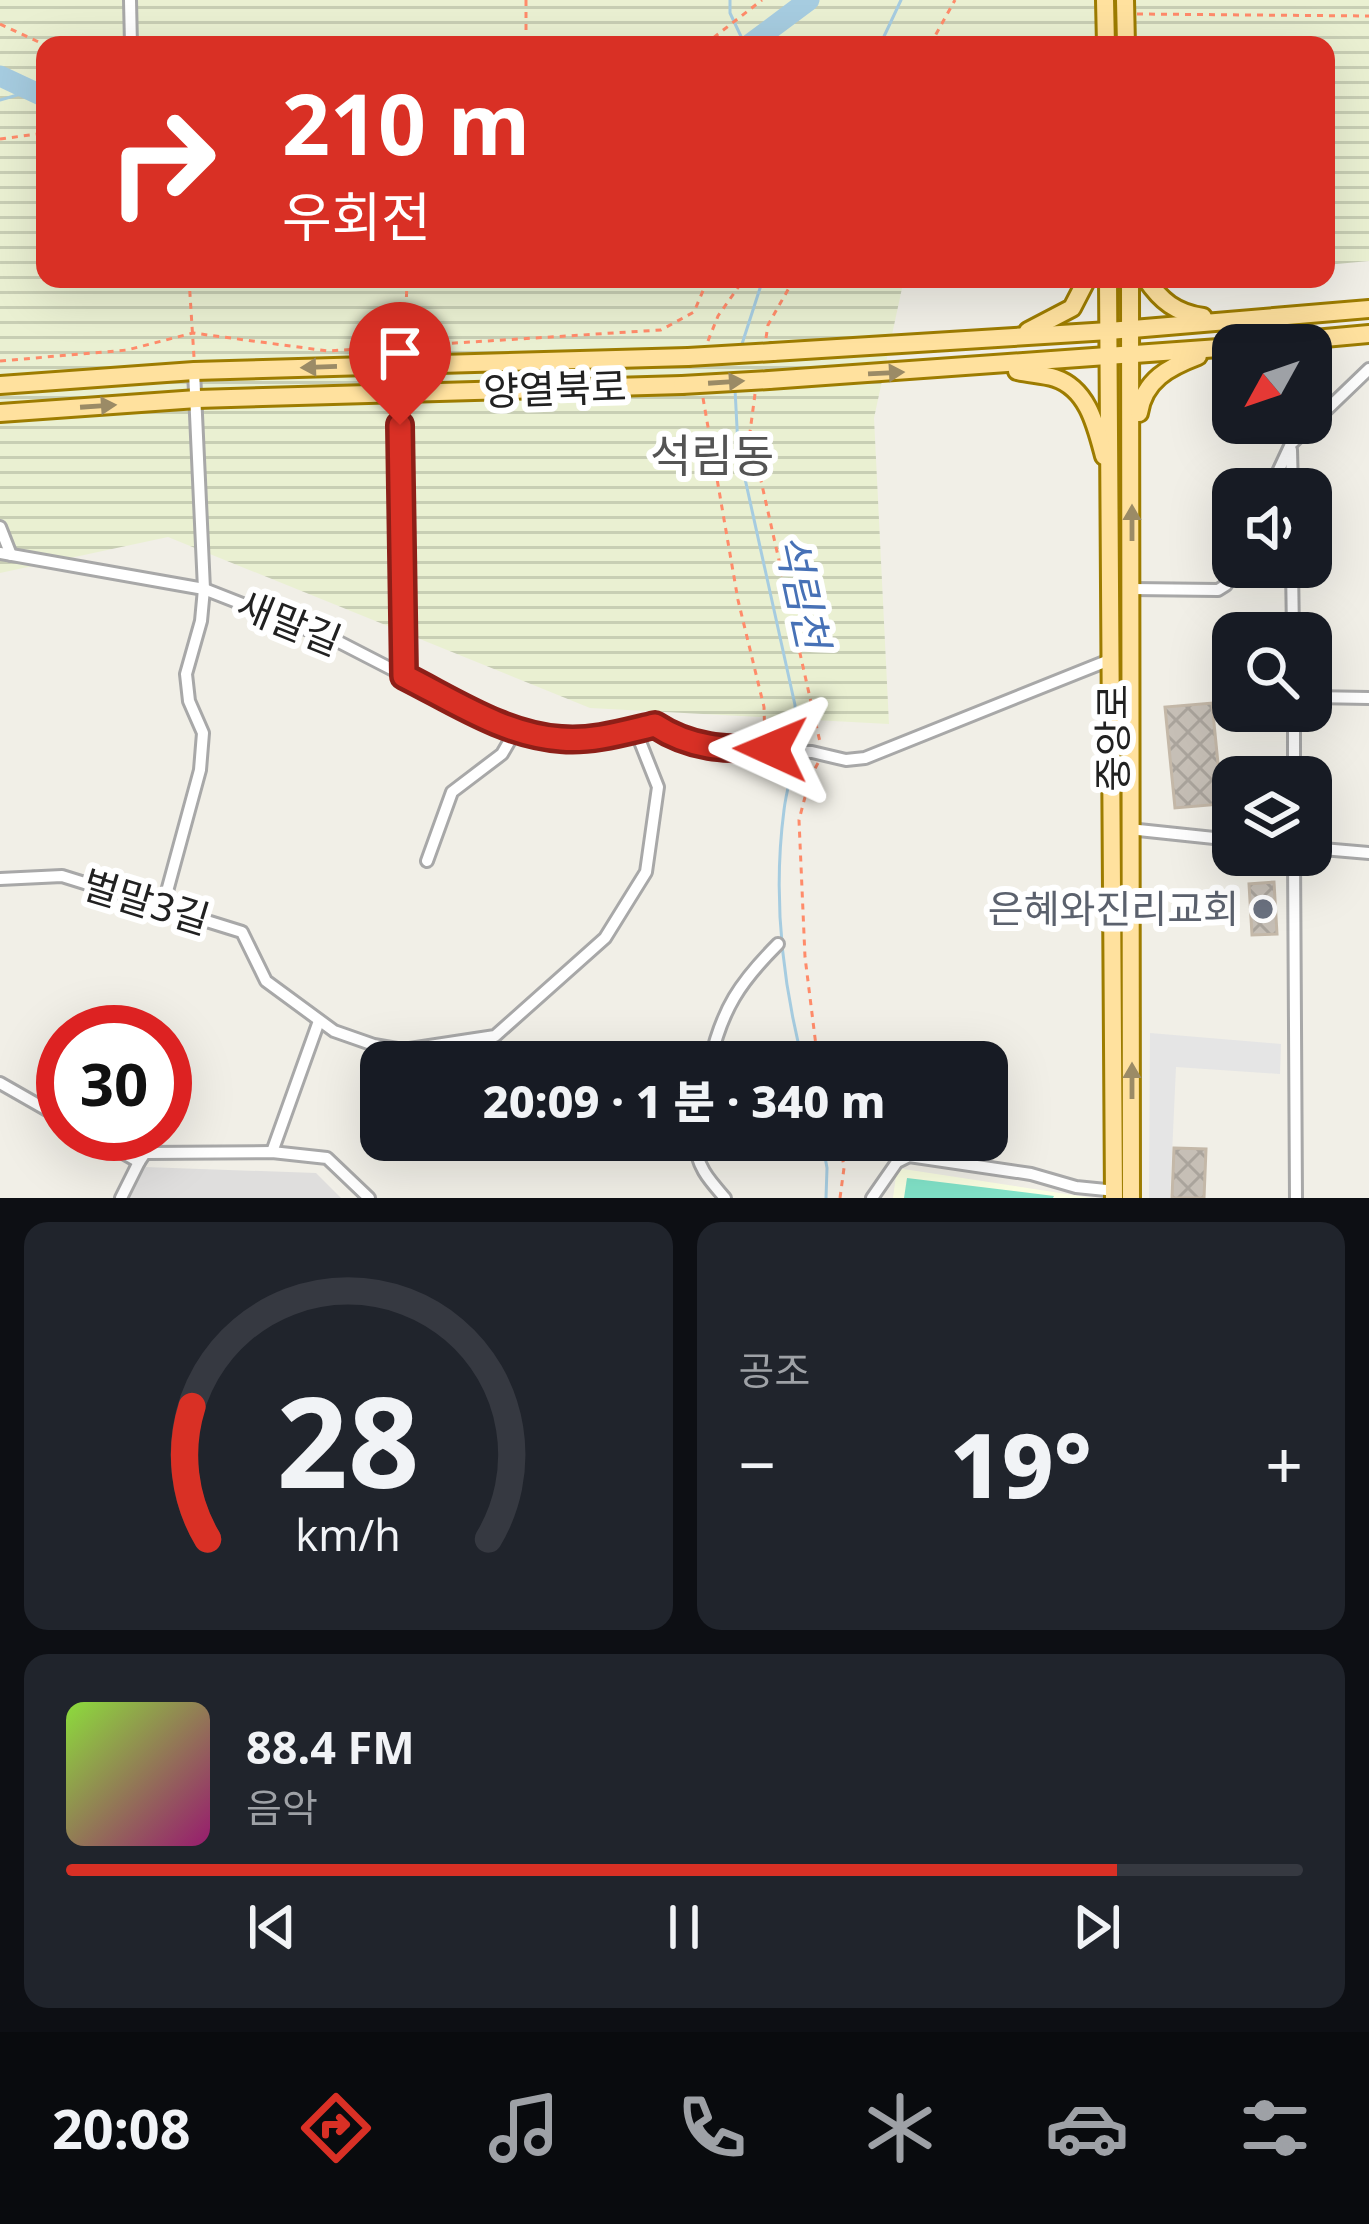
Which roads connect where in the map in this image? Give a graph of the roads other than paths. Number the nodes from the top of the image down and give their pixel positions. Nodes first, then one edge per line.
1 (130, 0) edge
2 (1105, 0) edge
3 (131, 36) edge
4 (1106, 36) edge
5 (1083, 288) edge
6 (1108, 288) edge
7 (1130, 288) edge
8 (1153, 288) edge
9 (1369, 309) edge
10 (1212, 323) junction
11 (1131, 329) junction
12 (1109, 332) junction
13 (1369, 334) edge
14 (1332, 337) edge
15 (1012, 338) junction
16 (1212, 348) edge
17 (1212, 353) edge
18 (1132, 356) junction
19 (1109, 357) junction
20 (1016, 364) junction
21 (1369, 369) edge
22 (194, 371) junction
23 (0, 385) edge
24 (197, 399) junction
25 (1332, 404) edge
26 (0, 413) edge
27 (1132, 423) junction
28 (400, 425) dead end
29 (1111, 481) junction
30 (0, 527) edge
31 (5, 554) edge
32 (1221, 588) edge
33 (204, 589) junction
34 (1132, 589) junction
35 (1112, 659) junction
36 (404, 676) junction
37 (1332, 697) edge
38 (1369, 698) edge
39 (516, 730) junction
40 (635, 730) junction
41 (1122, 828) junction
42 (1212, 838) edge
43 (1332, 850) edge
44 (1369, 854) edge
45 (427, 861) dead end
46 (1294, 876) edge
47 (0, 880) edge
48 (163, 906) junction
49 (778, 944) dead end
50 (320, 1021) junction
51 (715, 1041) edge
52 (0, 1083) edge
53 (36, 1104) edge
54 (272, 1152) junction
55 (698, 1161) edge
56 (140, 1162) joint
57 (1123, 1195) edge
58 (121, 1198) edge
59 (369, 1198) edge
60 (725, 1198) edge
61 (872, 1198) edge
62 (1296, 1198) edge

1 - 3 street
2 - 4 main road
5 - 15 main road
6 - 12 main road, 중앙로
7 - 11 main road, 중앙로
8 - 10 main road
9 - 10 main road, 양열북로
10 - 11 main road, 양열북로
11 - 12 main road, 양열북로
11 - 18 main road, 중앙로
12 - 15 main road, 양열북로
12 - 19 main road, 중앙로
13 - 14 main road
15 -> 22 main road, 양열북로, bridge
16 - 18 main road, 양열북로
17 - 27 main road
18 - 19 main road, 양열북로
18 - 27 main road, 중앙로
19 - 20 main road, 양열북로
19 - 29 main road, 중앙로
24 -> 20 main road, 양열북로, bridge
20 - 29 main road
21 - 25 street
22 - 23 main road, 양열북로
22 - 24 street
26 -> 24 main road, 양열북로
24 - 33 street
34 -> 27 main road, 중앙로
28 - 36 street
29 - 35 main road, 중앙로
30 - 31 street
31 - 33 street, 새말길
32 - 34 street
33 - 36 street, 새말길
33 - 48 street
34 - 41 main road, 중앙로
35 - 40 street, 새말길
35 - 41 main road, 중앙로
36 - 39 street, 새말길
37 - 38 street
39 - 40 street, 새말길
39 - 45 street
40 - 50 street, 벌말3길
41 - 42 street
41 - 57 main road, 중앙로
43 - 44 street
46 - 62 street
47 - 48 street, 벌말3길
48 - 50 street, 벌말3길
49 - 51 street
50 - 54 street
52 - 53 street
54 - 56 street
54 - 59 street
55 - 60 street
56 - 58 street
57 - 61 street

